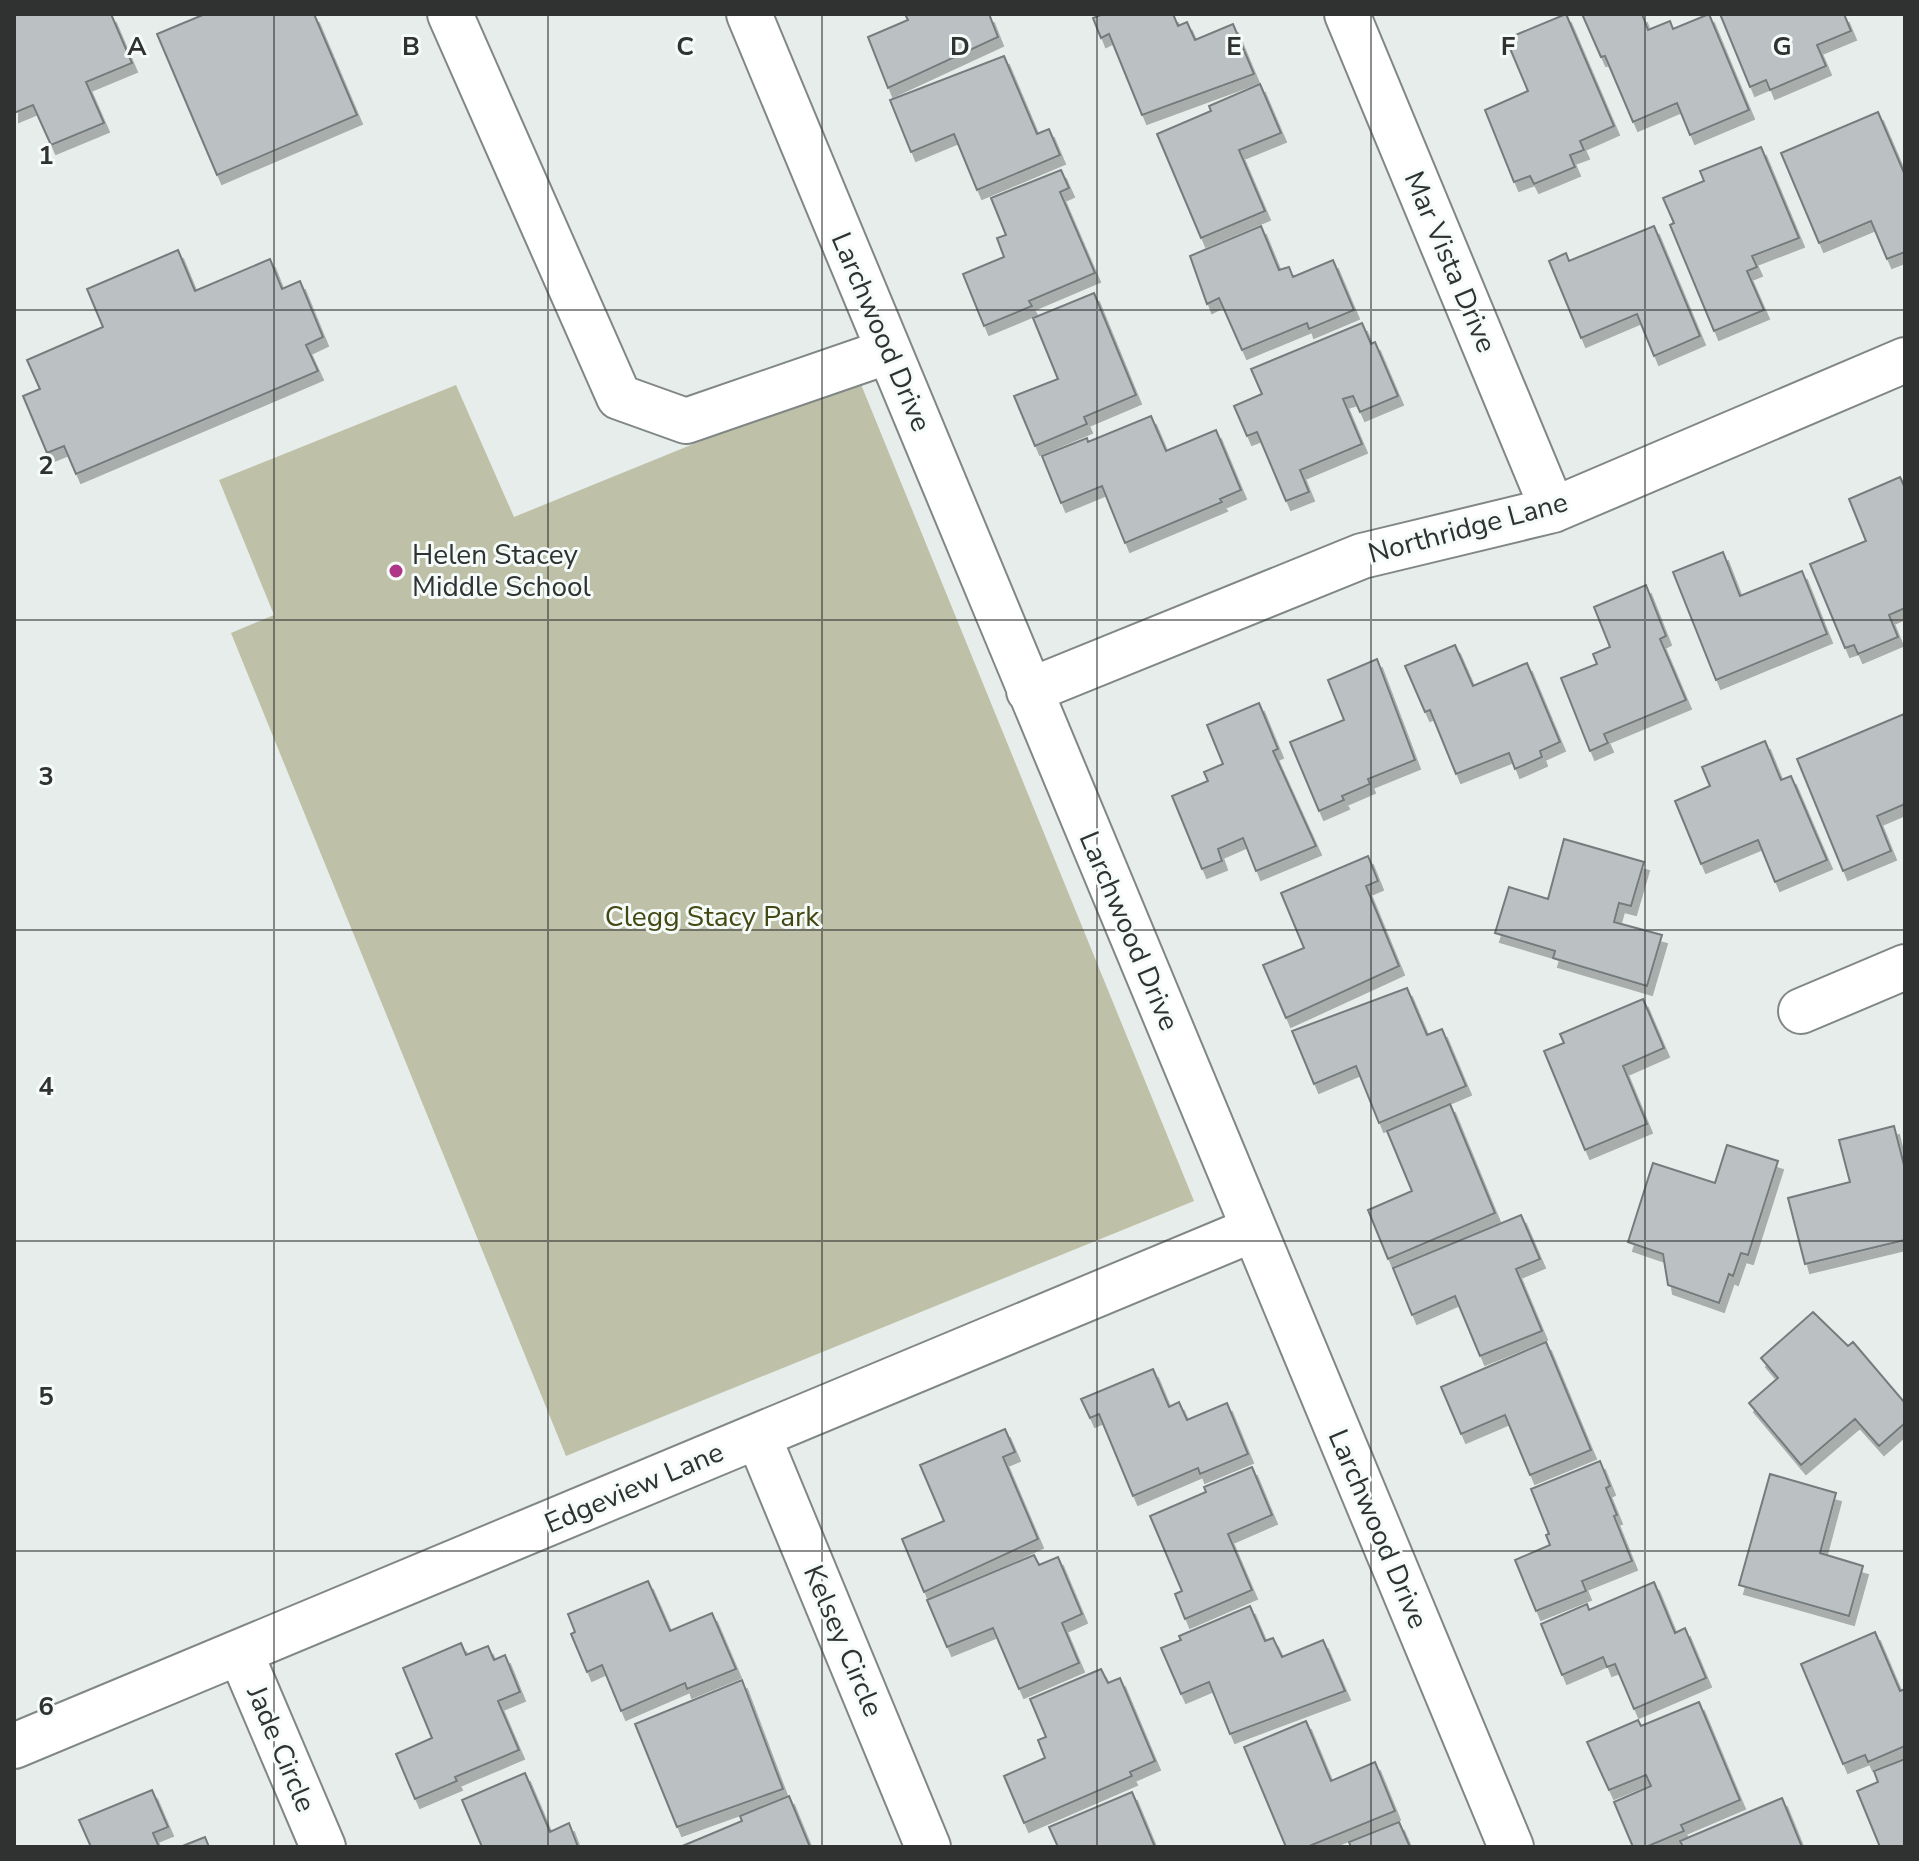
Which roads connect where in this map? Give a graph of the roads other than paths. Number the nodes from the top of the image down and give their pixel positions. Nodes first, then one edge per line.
1 (450, 14) edge
2 (749, 14) edge
3 (1347, 14) edge
4 (889, 351) junction
5 (1905, 360) edge
6 (1553, 510) junction
7 (1029, 691) junction
8 (1905, 967) edge
9 (1801, 1011) dead end
10 (1254, 1229) junction
11 (758, 1436) junction
12 (240, 1652) junction
13 (14, 1746) edge
14 (323, 1847) edge
15 (928, 1847) edge
16 (1511, 1847) edge

1 - 4 street
2 - 4 street, Larchwood Drive
3 - 6 street, Mar Vista Drive
4 - 7 street, Larchwood Drive
5 - 6 street, Northridge Lane
6 - 7 street, Northridge Lane
7 - 10 street, Larchwood Drive
8 - 9 street
10 - 11 street, Edgeview Lane
10 - 16 street, Larchwood Drive
11 - 12 street, Edgeview Lane
11 - 15 street, Kelsey Circle
12 - 13 street, Edgeview Lane
12 - 14 street, Jade Circle

